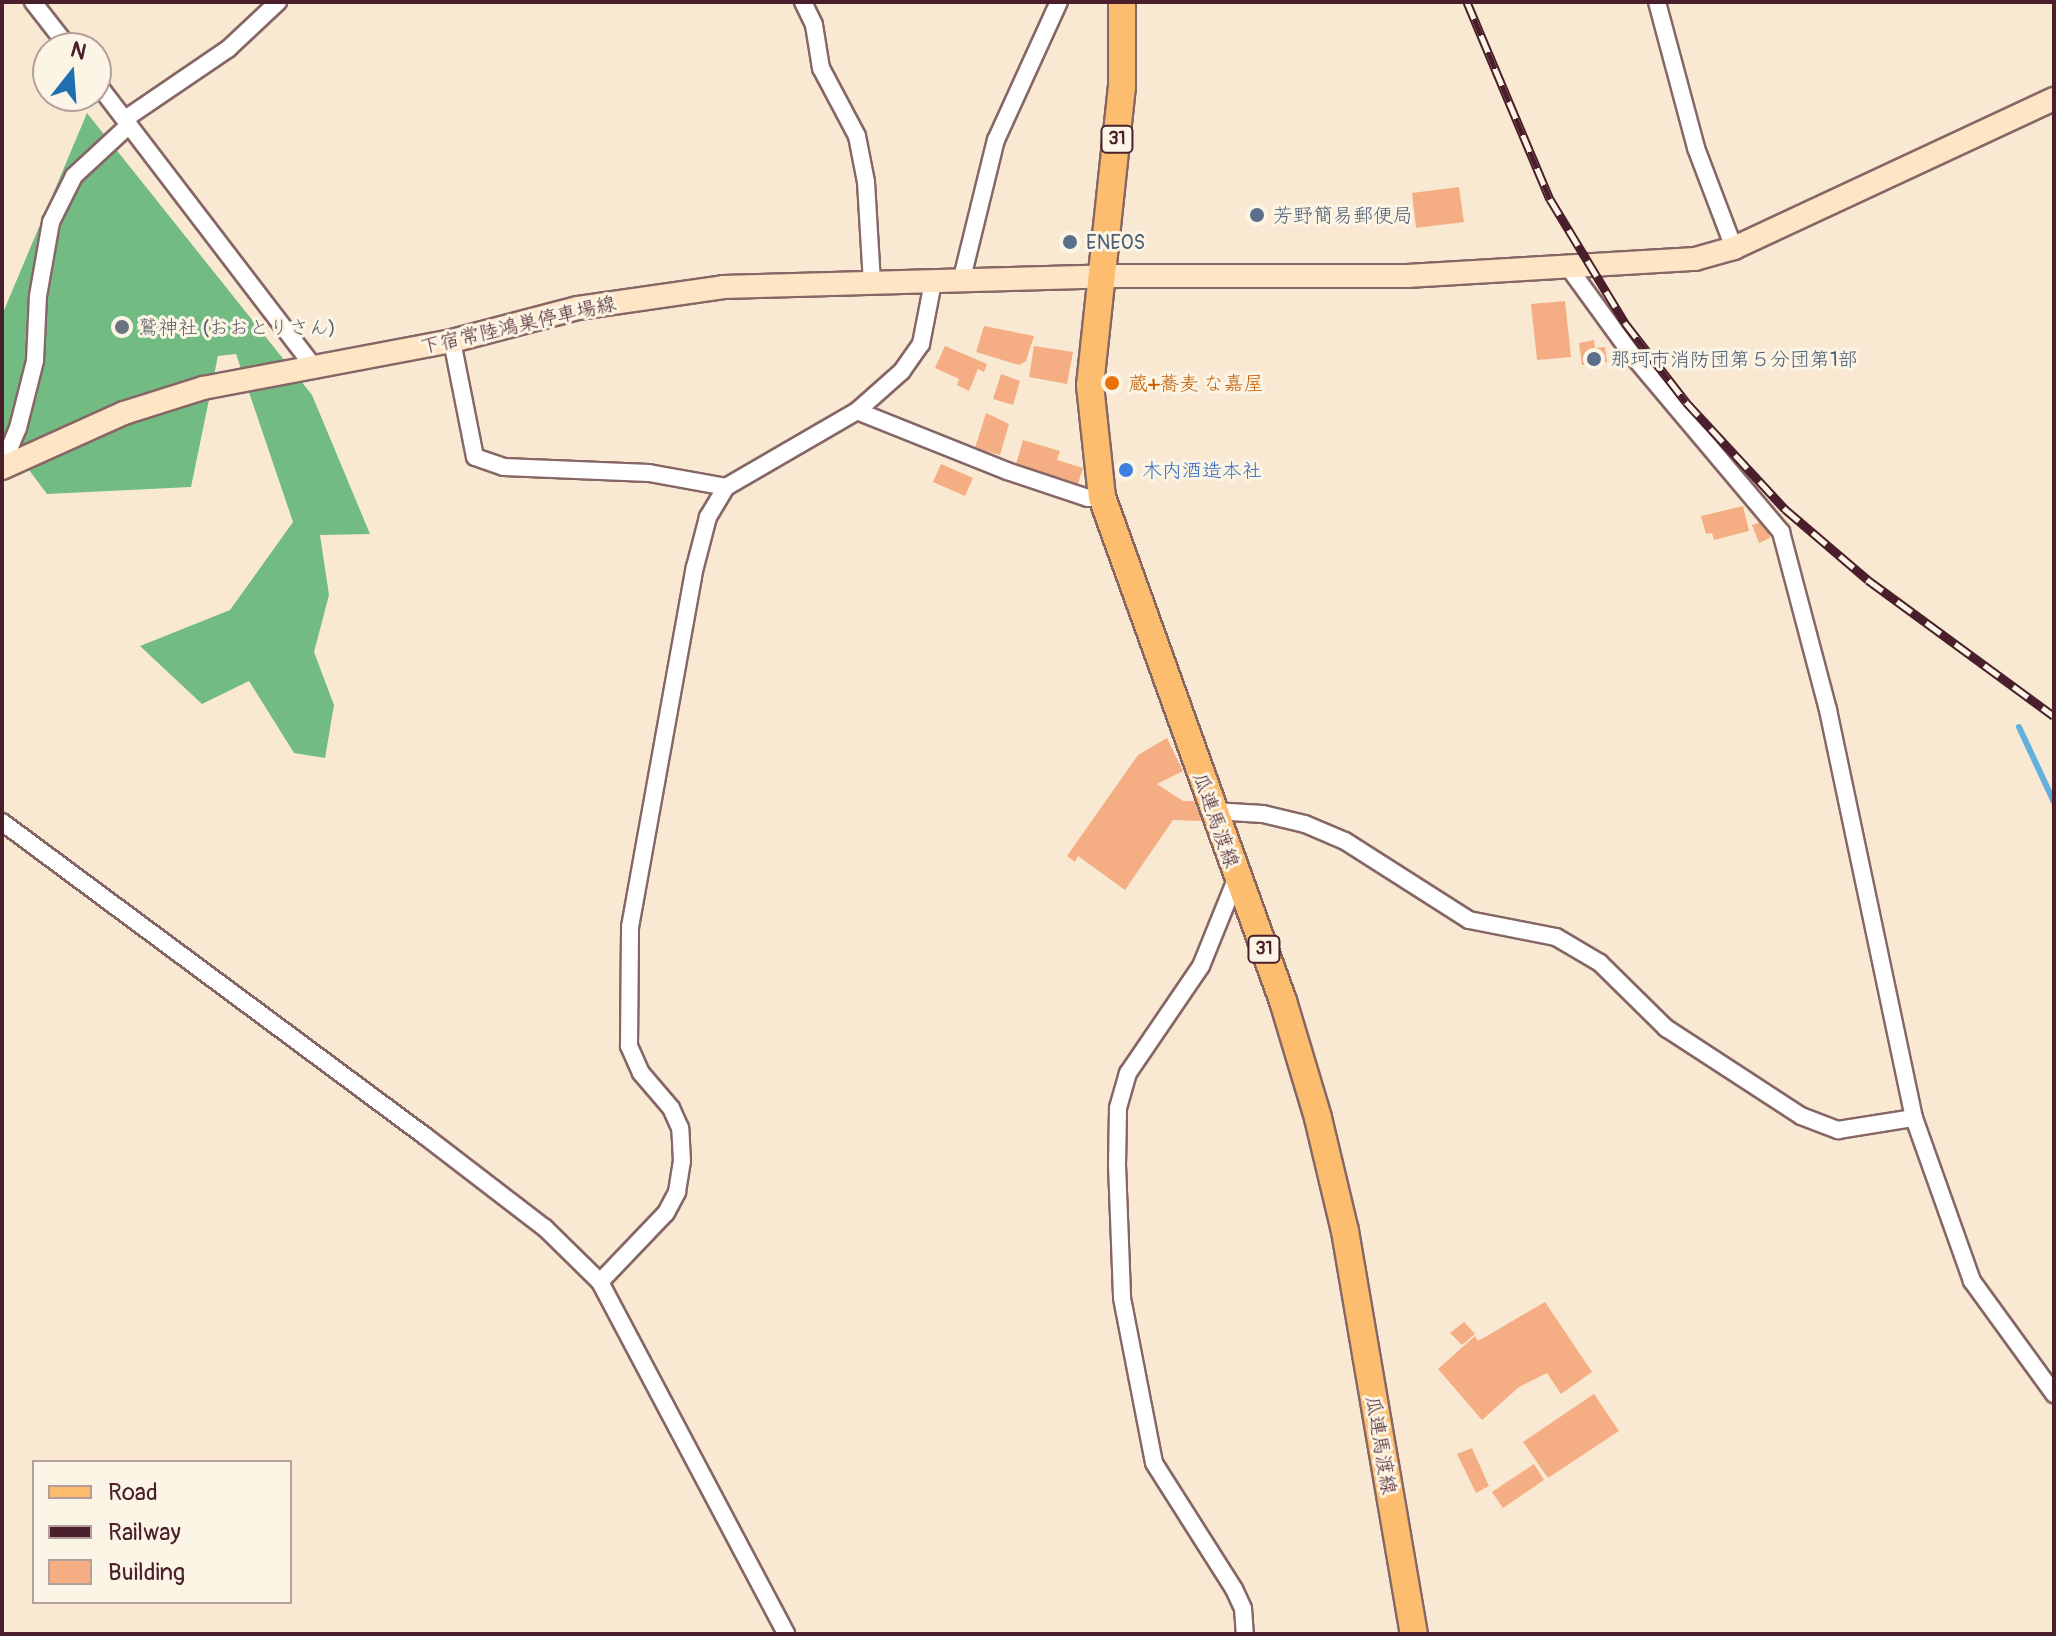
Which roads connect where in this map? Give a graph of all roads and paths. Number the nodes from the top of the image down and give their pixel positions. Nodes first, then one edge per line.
1 (33, 2) edge
2 (278, 2) edge
3 (803, 2) edge
4 (1059, 2) edge
5 (1122, 2) edge
6 (1657, 2) edge
7 (56, 32) edge
8 (2054, 99) edge
9 (112, 103) edge
10 (127, 122) junction
11 (1734, 248) junction
12 (1569, 268) junction
13 (1101, 276) junction
14 (872, 282) junction
15 (933, 282) junction
16 (961, 282) junction
17 (452, 341) junction
18 (313, 366) junction
19 (857, 411) junction
20 (2, 467) edge
21 (726, 487) junction
22 (1102, 497) junction
23 (1213, 811) junction
24 (2, 822) edge
25 (1237, 877) junction
26 (1914, 1118) junction
27 (600, 1282) junction
28 (2054, 1394) edge
29 (786, 1634) edge
30 (1245, 1634) edge
31 (1414, 1634) edge

1 - 7 street
2 - 10 street
3 - 14 street
4 - 16 street
5 - 13 main road, 瓜連馬渡線 / 31
6 - 11 street
8 - 11 main road, 下宿常陸鴻巣停車場線
9 - 10 street
10 - 18 street
10 - 20 street
11 - 12 main road, 下宿常陸鴻巣停車場線
12 - 13 main road, 下宿常陸鴻巣停車場線
12 - 26 street
13 - 16 main road, 下宿常陸鴻巣停車場線
13 - 22 main road, 瓜連馬渡線 / 31
14 - 15 main road, 下宿常陸鴻巣停車場線
14 - 17 main road, 下宿常陸鴻巣停車場線
15 - 16 main road, 下宿常陸鴻巣停車場線
15 - 19 street
17 - 18 main road, 下宿常陸鴻巣停車場線
17 - 21 street
18 - 20 main road, 下宿常陸鴻巣停車場線
19 - 21 street
19 - 22 street
21 - 27 street
22 - 23 main road, 瓜連馬渡線 / 31
23 - 25 main road, 瓜連馬渡線 / 31
23 - 26 street
24 - 27 street
25 - 30 street
25 - 31 main road, 瓜連馬渡線 / 31
26 - 28 street
27 - 29 street

